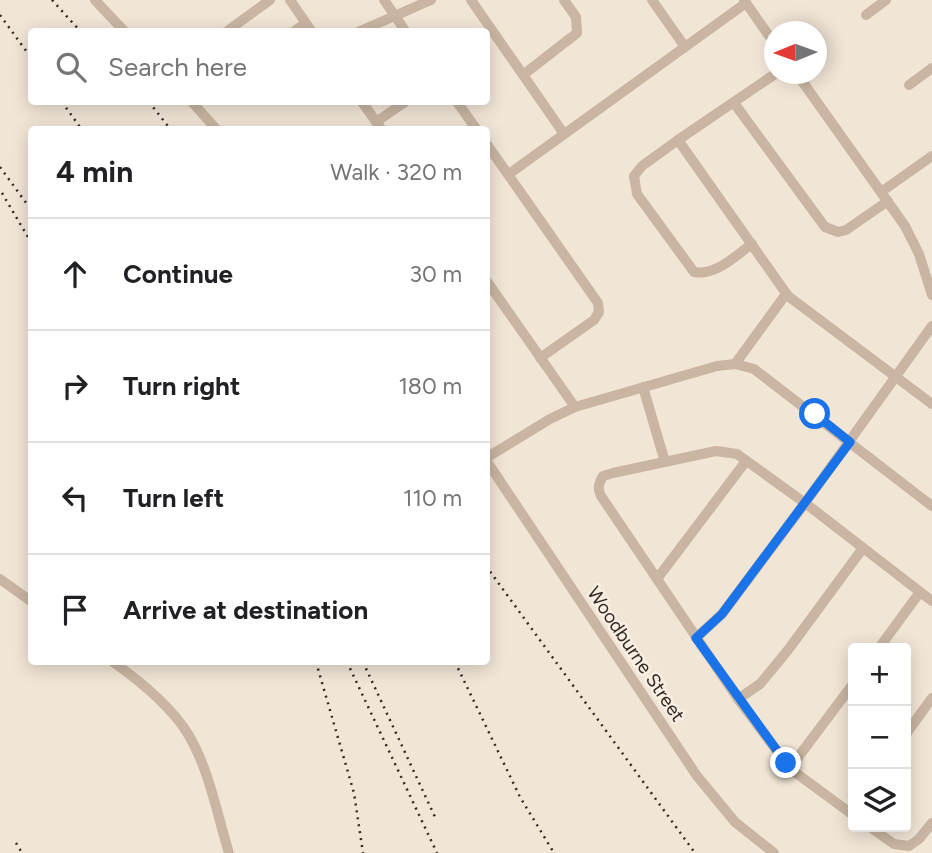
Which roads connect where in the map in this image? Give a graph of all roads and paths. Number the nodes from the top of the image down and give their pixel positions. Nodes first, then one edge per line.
1 (95, 0) edge
2 (270, 0) edge
3 (290, 0) edge
4 (384, 0) edge
5 (430, 0) edge
6 (471, 0) edge
7 (564, 0) edge
8 (652, 0) edge
9 (887, 0) edge
10 (745, 2) edge
11 (395, 15) junction
12 (866, 15) dead end
13 (309, 27) edge
14 (121, 28) edge
15 (232, 28) edge
16 (367, 28) edge
17 (403, 28) edge
18 (764, 28) edge
19 (685, 47) junction
20 (932, 68) edge
21 (523, 75) junction
22 (764, 82) edge
23 (804, 84) edge
24 (909, 85) dead end
25 (734, 103) junction
26 (195, 105) edge
27 (364, 105) edge
28 (402, 105) edge
29 (459, 105) edge
30 (213, 126) edge
31 (379, 126) edge
32 (474, 126) edge
33 (564, 134) junction
34 (678, 140) junction
35 (490, 148) edge
36 (932, 156) edge
37 (509, 174) junction
38 (885, 197) junction
39 (752, 244) junction
40 (927, 261) edge
41 (490, 286) edge
42 (786, 293) junction
43 (932, 295) edge
44 (932, 326) edge
45 (540, 358) junction
46 (735, 364) junction
47 (896, 376) junction
48 (643, 387) junction
49 (932, 404) edge
50 (575, 407) junction
51 (850, 442) junction
52 (490, 456) edge
53 (746, 461) junction
54 (665, 462) junction
55 (490, 465) edge
56 (805, 503) junction
57 (932, 506) edge
58 (863, 548) junction
59 (0, 579) edge
60 (657, 579) junction
61 (920, 592) junction
62 (28, 599) edge
63 (932, 601) edge
64 (696, 638) junction
65 (884, 643) edge
66 (117, 665) edge
67 (848, 691) edge
68 (932, 698) edge
69 (738, 699) junction
70 (911, 727) edge
71 (790, 768) junction
72 (848, 807) edge
73 (932, 823) edge
74 (877, 832) edge
75 (229, 853) edge
76 (774, 853) edge

1 - 14 street
2 - 15 street
3 - 13 street
4 - 11 street
5 - 11 street
6 - 21 street
7 - 21 street
8 - 19 street
9 - 12 street
10 - 18 street
10 - 19 street
11 - 16 street
11 - 17 street
19 - 33 street
20 - 24 street
21 - 33 street
22 - 25 street
23 - 38 street
25 - 34 street
25 - 38 street
26 - 30 street
27 - 31 street
28 - 31 street
29 - 32 street
33 - 37 street
34 - 39 street
34 - 39 street
35 - 37 street
36 - 38 street
37 - 45 street
38 - 40 street
39 - 42 street
40 - 43 street
41 - 45 street
42 - 46 street
42 - 47 street
44 - 47 street
45 - 50 street
46 - 48 street
46 - 51 street
47 - 49 street
47 - 51 street
48 - 50 street
48 - 54 street
50 - 52 street
51 - 56 street
51 - 57 street
53 - 54 street
53 - 56 street
53 - 60 street
54 - 60 street
55 - 76 street, Woodburne Street
56 - 58 street
56 - 64 street
58 - 61 street
58 - 69 street
59 - 62 street
60 - 64 street
61 - 63 street
61 - 65 street
64 - 69 street
66 - 75 street
67 - 71 street
68 - 70 street
69 - 71 street
71 - 72 street
73 - 74 street

